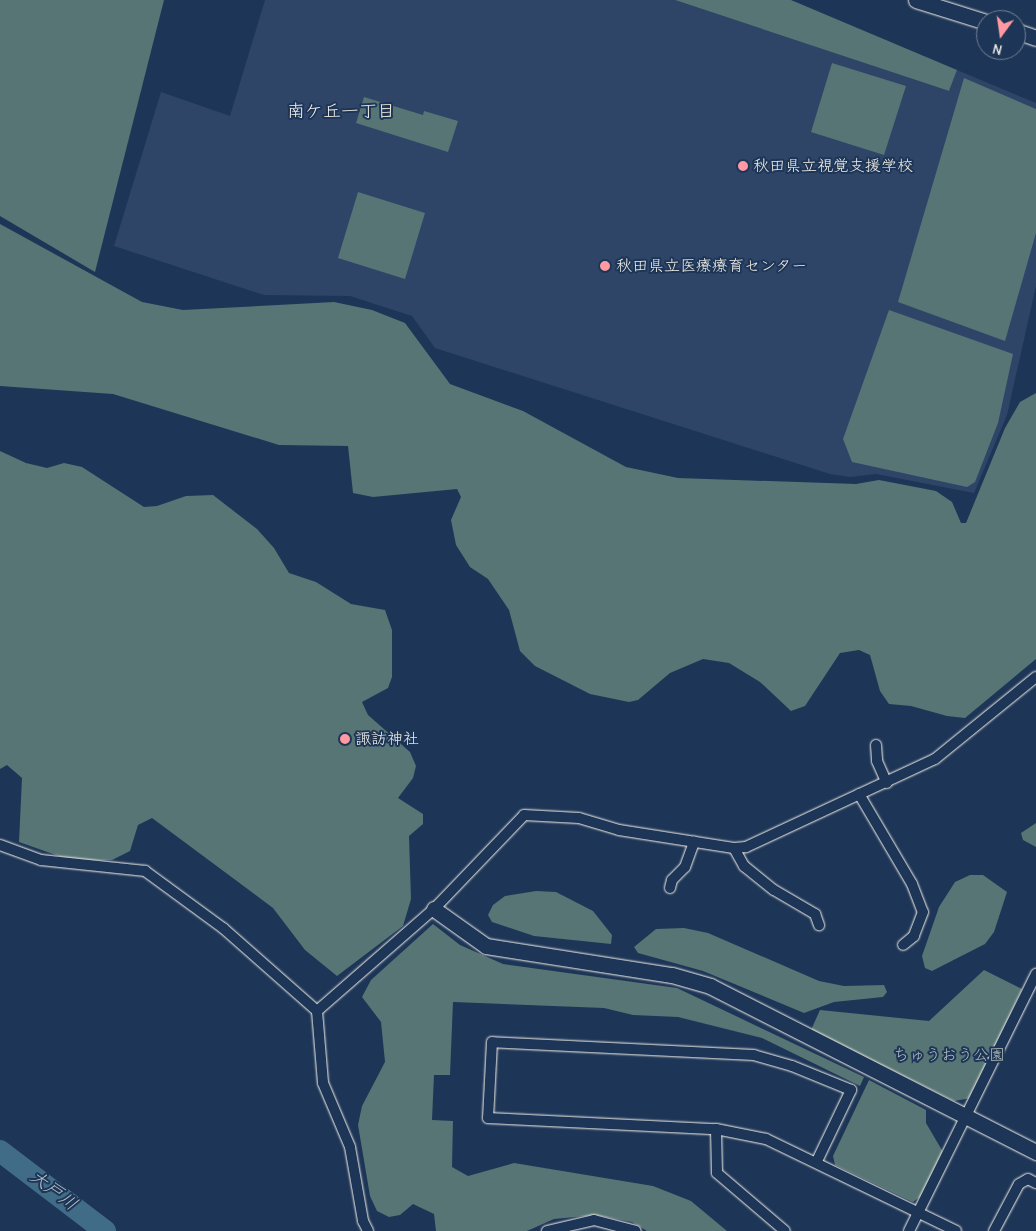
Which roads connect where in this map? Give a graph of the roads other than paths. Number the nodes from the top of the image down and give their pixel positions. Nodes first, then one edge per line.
1 (916, 0) edge
2 (976, 19) edge
3 (1036, 677) edge
4 (876, 745) dead end
5 (887, 783) junction
6 (859, 794) junction
7 (694, 842) junction
8 (0, 845) edge
9 (734, 848) junction
10 (670, 888) dead end
11 (434, 909) junction
12 (820, 926) dead end
13 (903, 945) dead end
14 (1035, 977) edge
15 (317, 1011) junction
16 (967, 1118) junction
17 (716, 1128) junction
18 (1036, 1152) edge
19 (817, 1161) junction
20 (1036, 1183) edge
21 (919, 1212) junction
22 (368, 1231) edge
23 (547, 1231) edge
24 (636, 1231) edge
25 (785, 1231) edge
26 (909, 1231) edge
27 (956, 1231) edge
28 (994, 1231) edge

1 - 2 street
3 - 5 street
4 - 5 street
5 - 6 street
6 - 9 street
6 - 13 street
7 - 9 street
7 - 10 street
7 - 11 street
8 - 15 street
9 - 12 street
11 - 15 street
11 - 16 street
14 - 16 street
15 - 22 street
16 - 18 street
16 - 21 street
17 - 19 street
17 - 19 street
17 - 25 street
19 - 21 street
20 - 28 street
21 - 26 street
21 - 27 street
23 - 24 street

